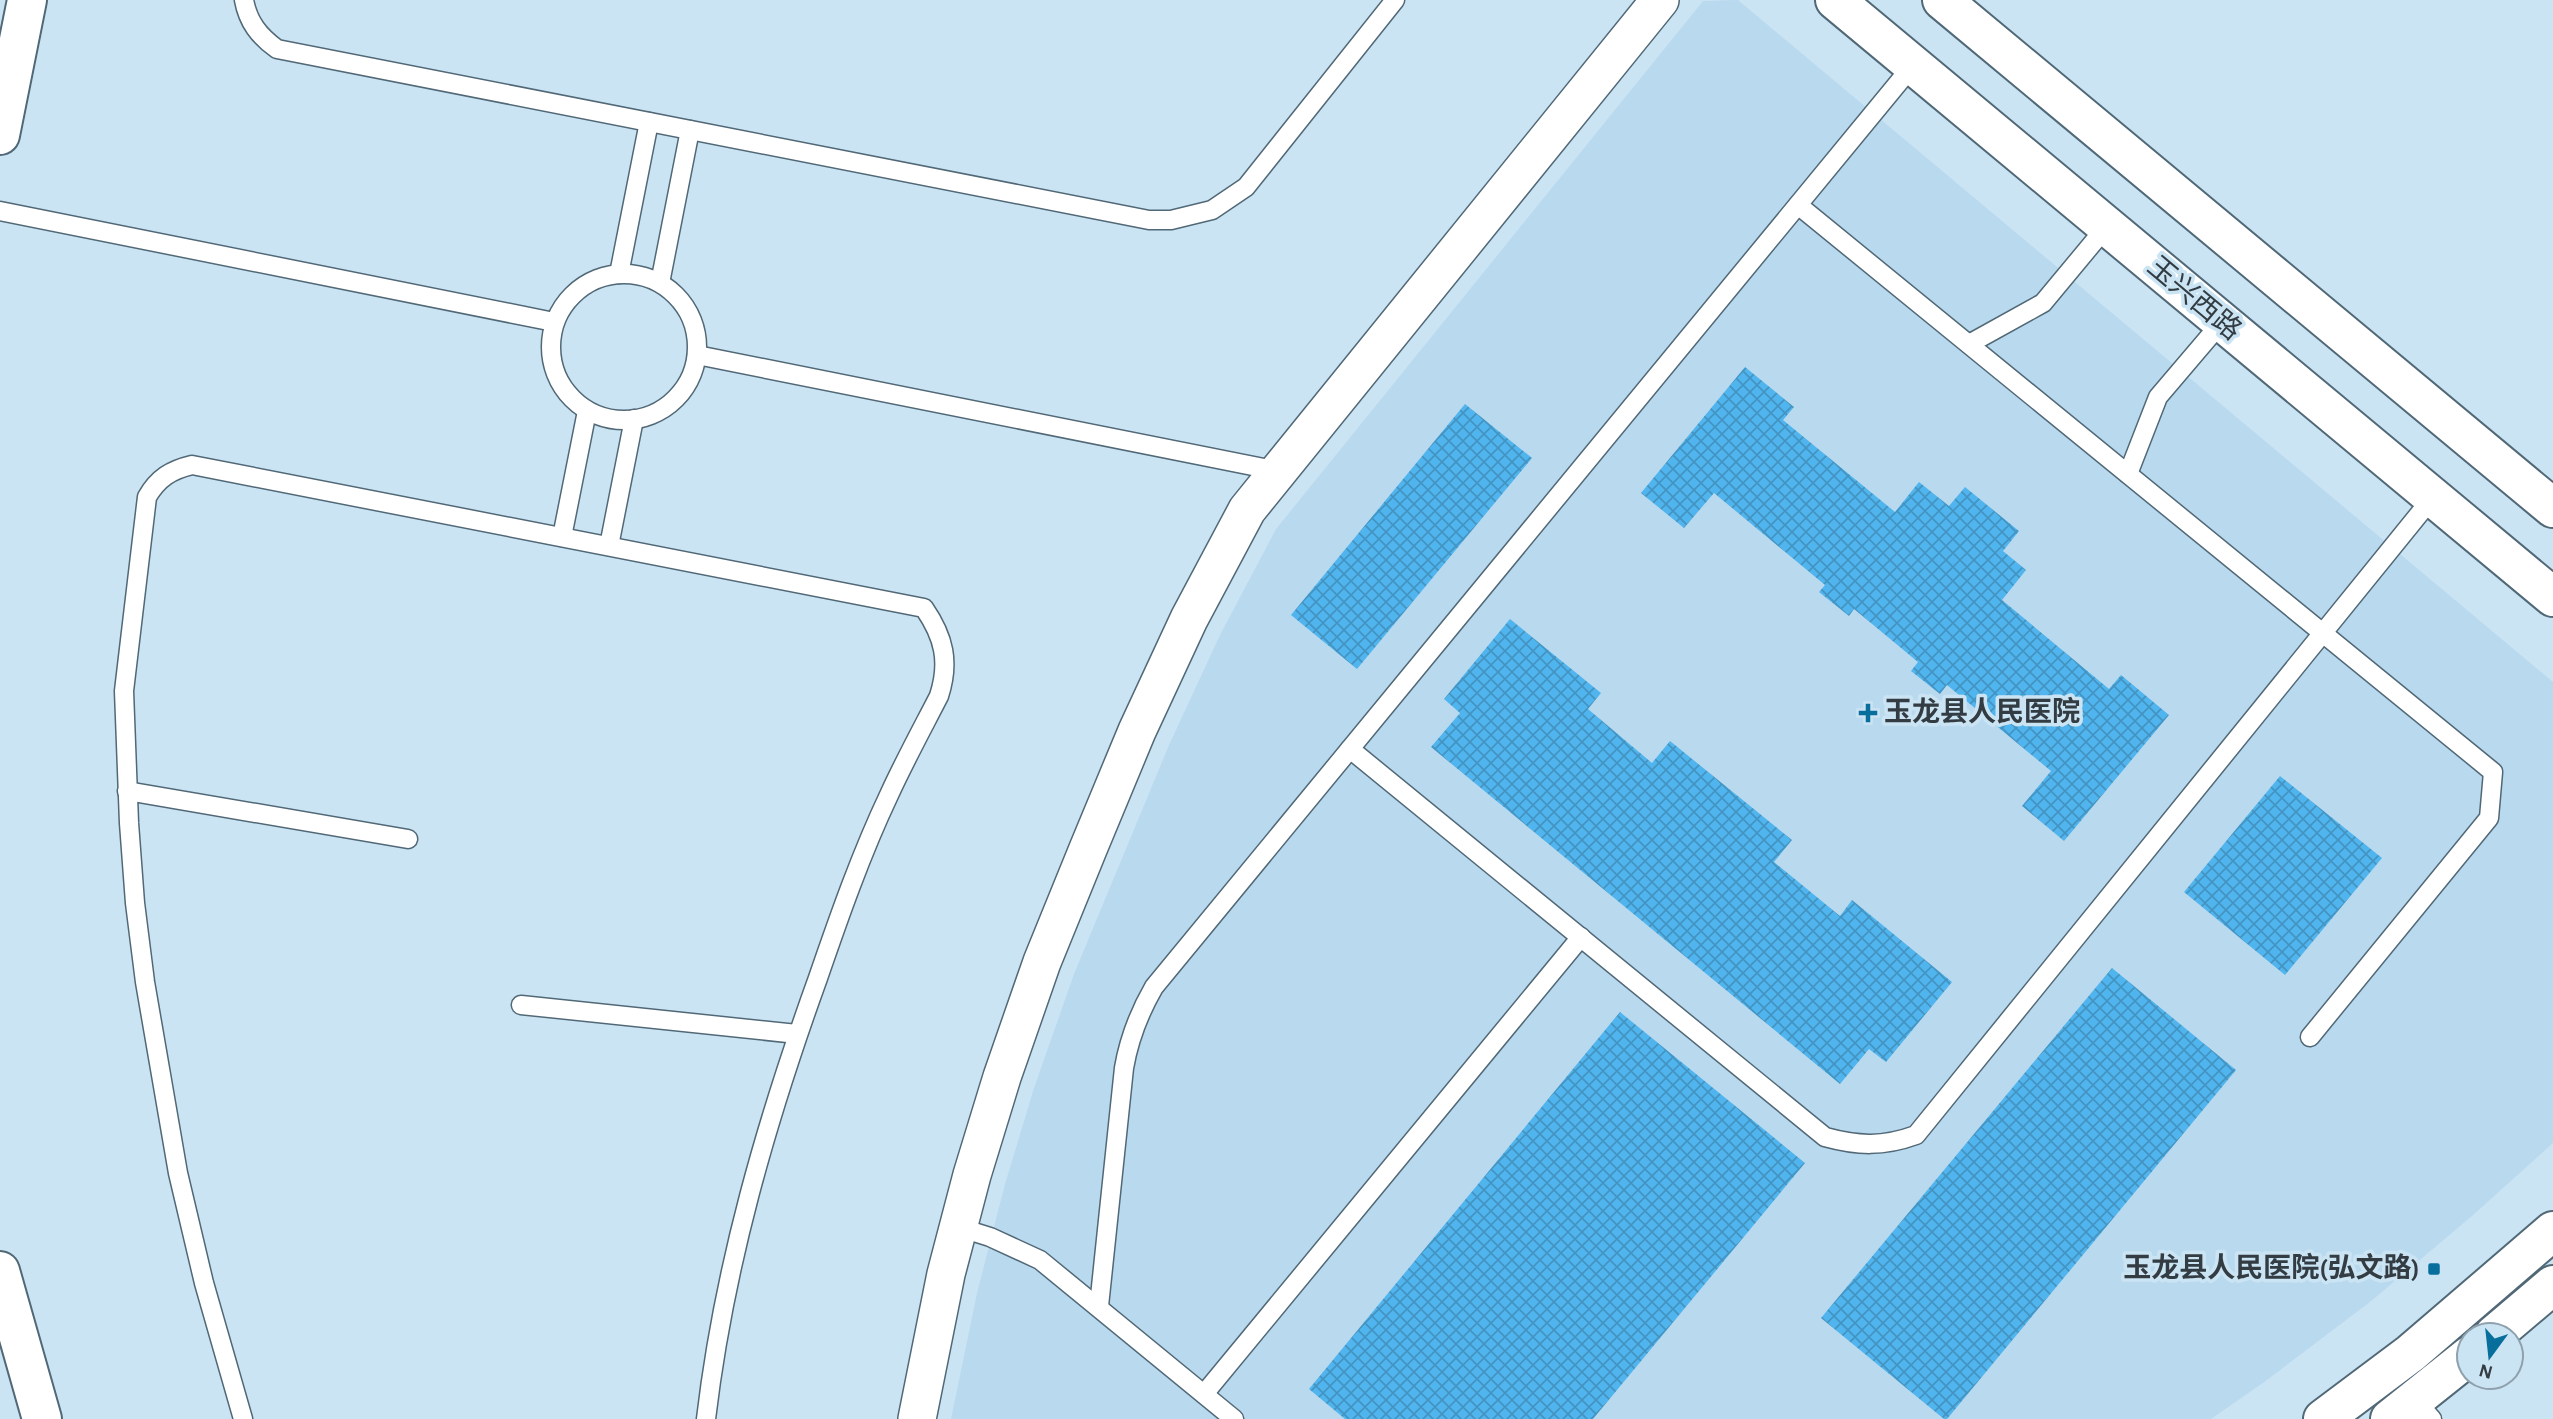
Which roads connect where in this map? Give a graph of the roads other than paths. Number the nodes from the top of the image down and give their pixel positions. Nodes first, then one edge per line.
1 (27, 0) edge
2 (244, 0) edge
3 (1395, 0) edge
4 (1660, 0) edge
5 (1835, 0) edge
6 (1942, 0) edge
7 (1913, 65) junction
8 (649, 122) junction
9 (690, 130) junction
10 (0, 135) edge
11 (1798, 205) junction
12 (0, 211) edge
13 (2107, 226) junction
14 (619, 274) junction
15 (660, 283) junction
16 (554, 322) junction
17 (2221, 323) junction
18 (1969, 344) junction
19 (697, 355) junction
20 (587, 411) junction
21 (634, 419) junction
22 (1278, 471) junction
23 (2128, 474) junction
24 (2433, 497) junction
25 (2553, 508) edge
26 (562, 537) junction
27 (609, 546) junction
28 (2553, 597) edge
29 (2323, 634) junction
30 (1350, 749) junction
31 (127, 790) junction
32 (408, 839) dead end
33 (1581, 937) junction
34 (521, 1005) dead end
35 (797, 1034) junction
36 (2310, 1037) dead end
37 (958, 1227) junction
38 (2553, 1231) edge
39 (0, 1271) edge
40 (2553, 1285) edge
41 (1099, 1306) junction
42 (2511, 1321) edge
43 (2455, 1370) edge
44 (1204, 1394) junction
45 (2412, 1413) edge
46 (41, 1419) edge
47 (243, 1419) edge
48 (706, 1419) edge
49 (917, 1419) edge
50 (1234, 1419) edge
51 (2323, 1419) edge

1 - 10 main road
2 - 8 lane
3 - 9 lane
4 - 22 street
5 - 7 main road, 玉兴西路
6 - 25 main road
7 - 11 lane
7 - 13 main road, 玉兴西路
8 - 9 lane
8 - 14 lane
9 - 15 lane
11 - 18 lane
11 - 30 lane
12 - 16 lane
13 - 17 main road, 玉兴西路
13 - 18 lane
14 - 15 lane
14 - 16 lane
15 - 19 lane
16 - 20 lane
17 - 23 lane
17 - 24 main road, 玉兴西路
18 - 23 lane
19 - 21 lane
19 - 22 lane
20 - 21 lane
20 - 26 lane
21 - 27 lane
22 - 37 street
23 - 29 lane
24 - 28 main road, 玉兴西路
24 - 29 lane
26 - 27 lane
26 - 31 lane
27 - 35 lane
29 - 33 lane
29 - 36 lane
30 - 33 lane
30 - 41 lane
31 - 32 lane
31 - 47 lane
33 - 44 lane
34 - 35 lane
35 - 48 lane
37 - 41 lane
37 - 49 street
38 - 51 main road
39 - 46 main road
40 - 42 main road
41 - 44 lane
43 - 45 main road
44 - 50 lane

